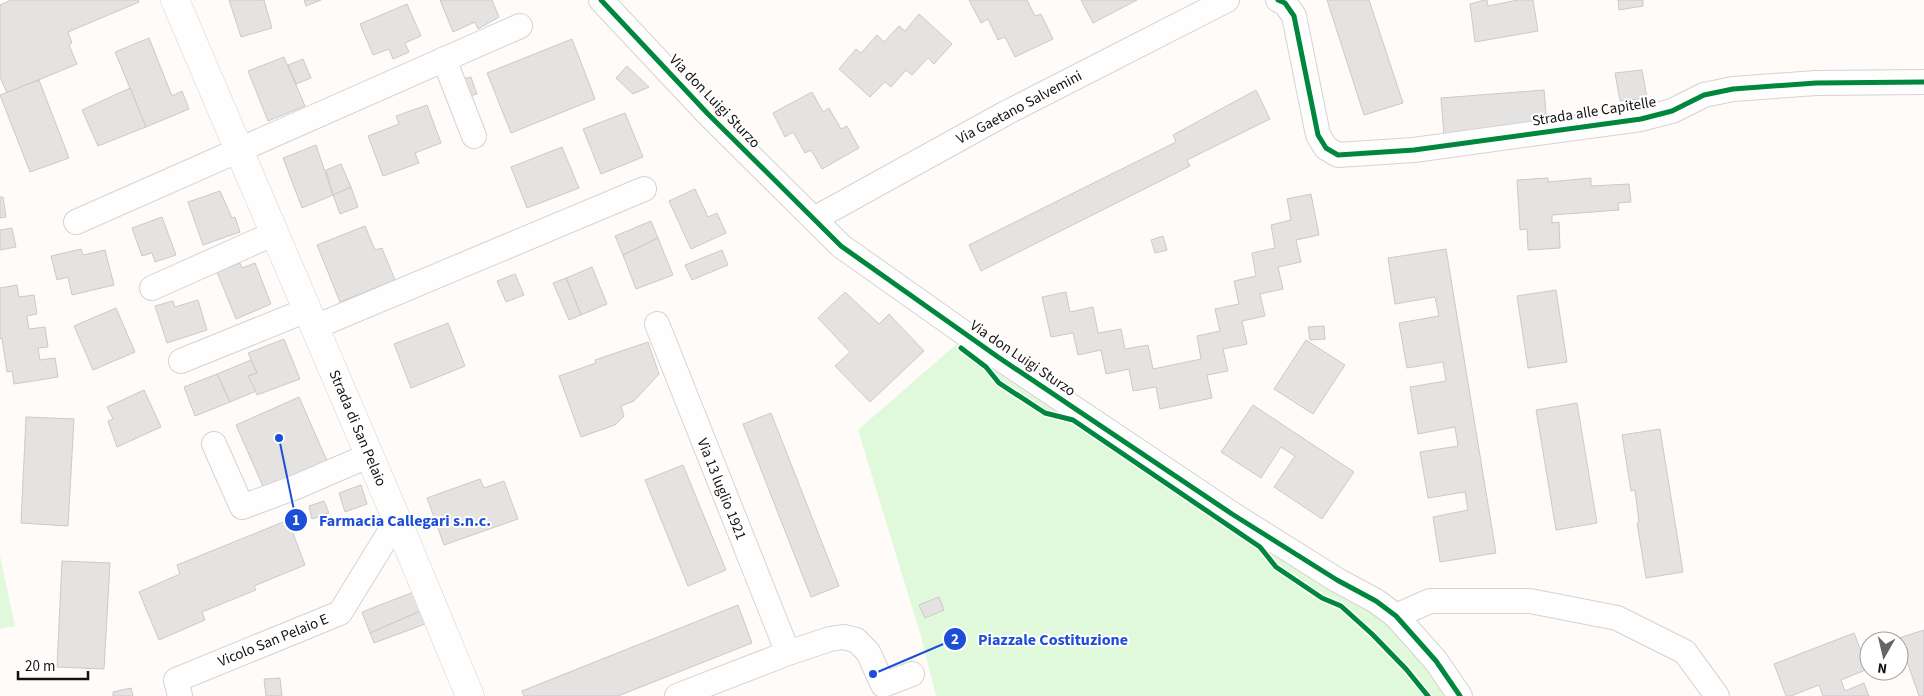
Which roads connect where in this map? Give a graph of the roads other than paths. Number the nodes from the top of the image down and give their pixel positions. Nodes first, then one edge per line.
1 (175, 0) edge
2 (601, 0) edge
3 (1227, 0) edge
4 (1278, 0) edge
5 (520, 26) dead end
6 (444, 59) junction
7 (1924, 82) edge
8 (474, 136) dead end
9 (239, 150) junction
10 (644, 189) dead end
11 (814, 219) junction
12 (76, 222) dead end
13 (274, 233) junction
14 (152, 288) dead end
15 (311, 319) junction
16 (657, 324) dead end
17 (181, 361) dead end
18 (214, 444) dead end
19 (370, 455) junction
20 (397, 520) junction
21 (1396, 616) junction
22 (788, 653) junction
23 (912, 674) dead end
24 (885, 691) edge
25 (180, 696) edge
26 (470, 696) edge
27 (677, 696) edge
28 (1460, 696) edge
29 (1717, 696) edge

1 - 9 main road, Strada di San Pelaio
2 - 11 street, Via don Luigi Sturzo
3 - 11 street, Via Gaetano Salvemini
4 - 7 street, Strada alle Capitelle
5 - 6 street
6 - 8 street
6 - 9 street
9 - 12 street
9 - 13 main road, Strada di San Pelaio
10 - 15 street
11 - 21 street, Via don Luigi Sturzo
13 - 14 street
13 - 15 main road, Strada di San Pelaio
15 - 17 street
15 - 19 main road, Strada di San Pelaio
16 - 22 street, Via 13 luglio 1921
18 - 19 street
19 - 20 main road, Strada di San Pelaio
20 - 25 street, Vicolo San Pelaio E
20 - 26 main road, Strada di San Pelaio
21 - 28 street, Via don Luigi Sturzo
21 - 29 street
22 - 24 street
22 - 27 street
23 - 24 street

